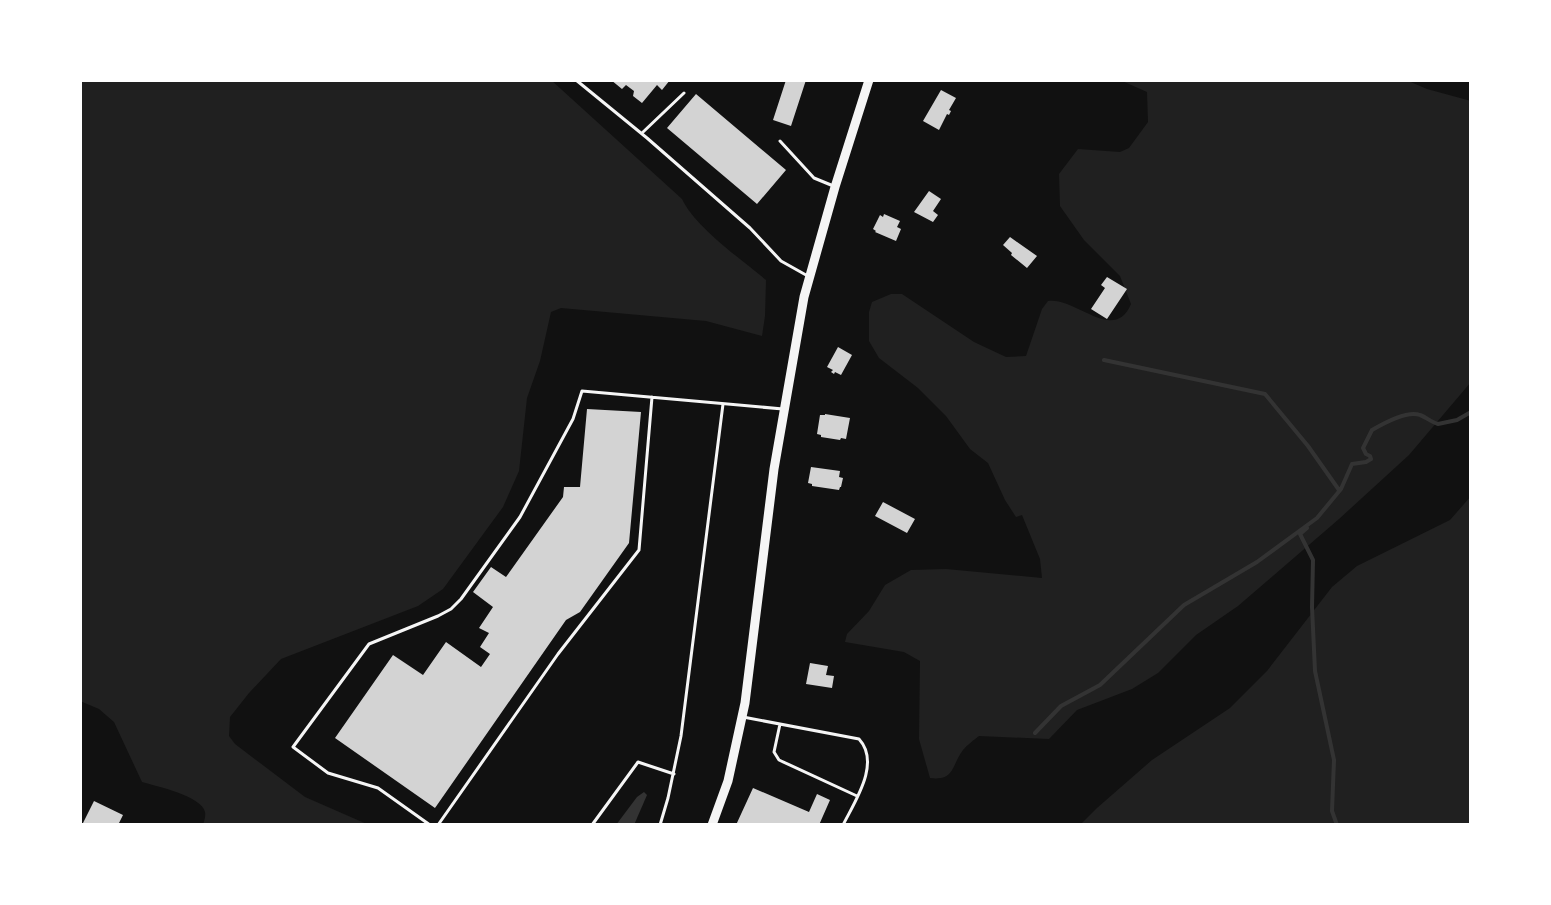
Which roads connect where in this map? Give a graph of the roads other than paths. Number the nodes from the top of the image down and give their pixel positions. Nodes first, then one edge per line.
1 (576, 80) edge
2 (869, 80) edge
3 (684, 93) dead end
4 (642, 133) junction
5 (780, 141) dead end
6 (835, 187) junction
7 (810, 276) junction
8 (652, 397) junction
9 (723, 404) junction
10 (783, 409) junction
11 (742, 717) junction
12 (780, 724) junction
13 (674, 774) junction
14 (857, 796) junction
15 (430, 825) edge
16 (438, 825) edge
17 (592, 825) edge
18 (660, 825) edge
19 (712, 825) edge
20 (843, 825) edge

1 - 4 lane
2 - 6 main road
3 - 4 lane
4 - 7 lane
5 - 6 lane
6 - 7 main road
7 - 10 main road
8 - 9 lane
8 - 15 lane
8 - 16 lane
9 - 10 lane
9 - 13 lane
10 - 11 main road
11 - 12 lane
11 - 19 main road
12 - 14 lane
12 - 14 lane
13 - 17 lane
13 - 18 lane
14 - 20 lane

